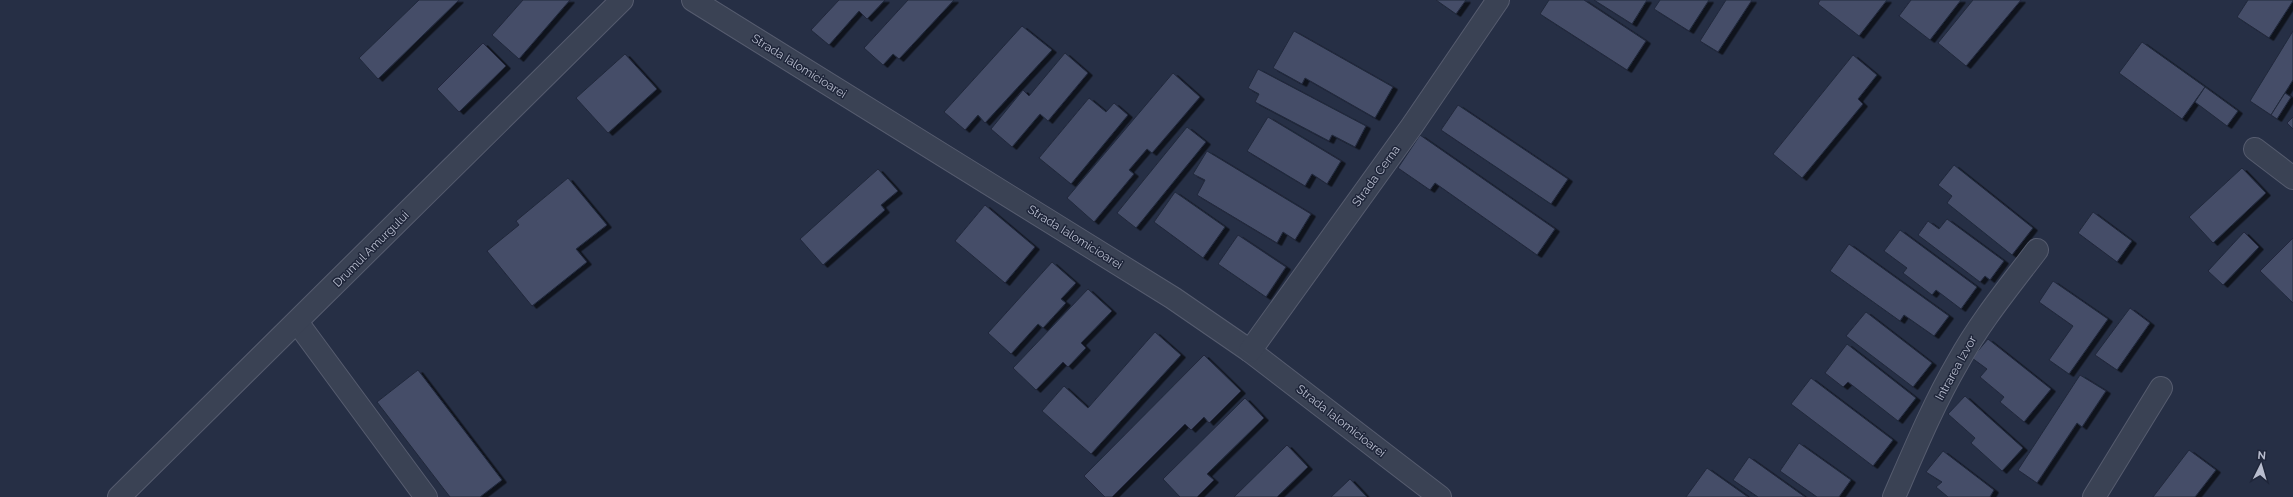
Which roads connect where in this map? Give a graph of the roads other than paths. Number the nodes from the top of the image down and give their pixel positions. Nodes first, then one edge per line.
1 (622, 0) edge
2 (693, 0) edge
3 (1498, 0) edge
4 (2255, 149) dead end
5 (2293, 178) edge
6 (2037, 250) dead end
7 (297, 322) junction
8 (1250, 351) junction
9 (2161, 388) dead end
10 (127, 494) edge
11 (426, 497) edge
12 (1440, 497) edge
13 (1894, 497) edge
14 (2094, 497) edge

1 - 7 street, Drumul Amurgului
2 - 8 street, Strada Ialomicioarei
3 - 8 street, Strada Cerna
4 - 5 street
6 - 13 street, Intrarea Izvor
7 - 10 street, Drumul Amurgului
7 - 11 street
8 - 12 street, Strada Ialomicioarei
9 - 14 street

